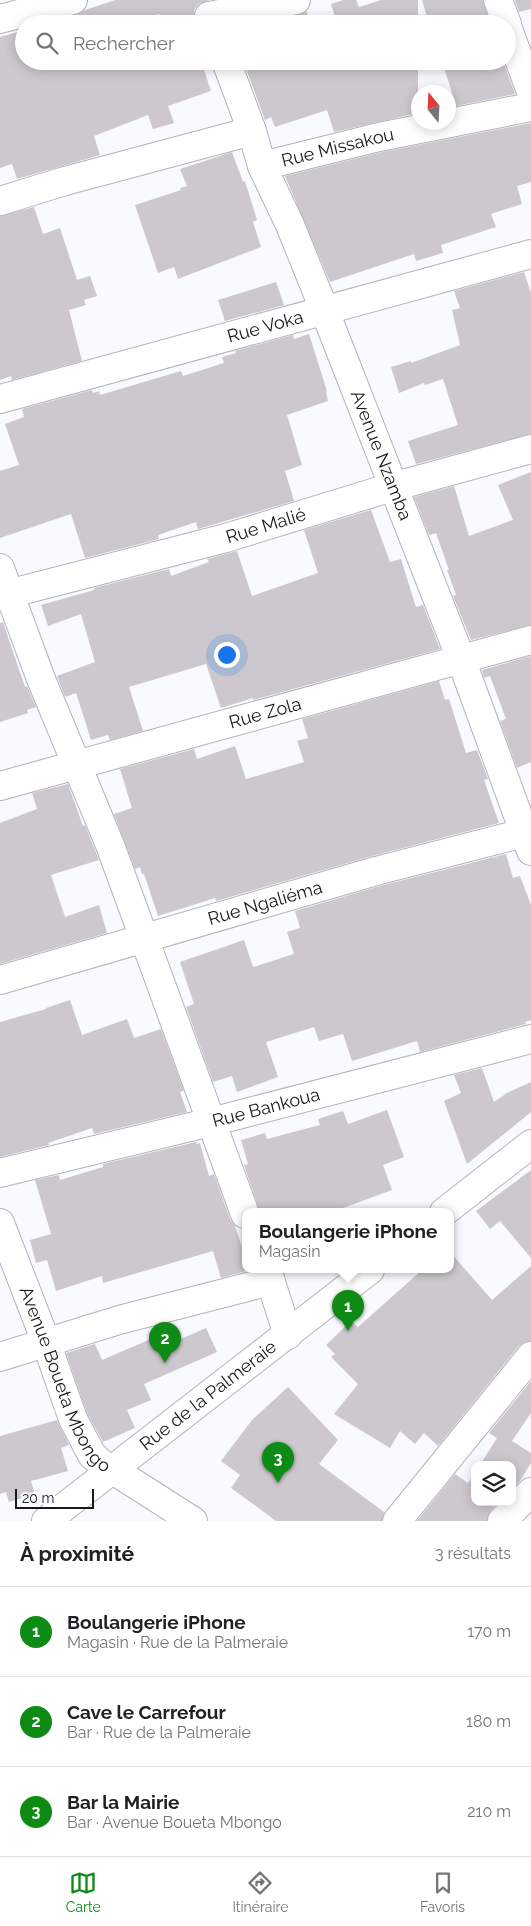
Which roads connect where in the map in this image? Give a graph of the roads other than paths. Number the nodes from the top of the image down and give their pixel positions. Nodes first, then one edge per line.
1 (73, 0) edge
2 (296, 0) edge
3 (498, 0) edge
4 (208, 13) edge
5 (15, 15) edge
6 (15, 15) edge
7 (503, 15) edge
8 (0, 19) edge
9 (516, 50) edge
10 (229, 70) edge
11 (531, 92) edge
12 (531, 107) edge
13 (252, 131) junction
14 (262, 166) junction
15 (0, 201) edge
16 (531, 254) edge
17 (324, 309) junction
18 (0, 398) edge
19 (531, 449) edge
20 (392, 486) junction
21 (0, 568) edge
22 (5, 595) edge
23 (531, 640) edge
24 (461, 659) junction
25 (76, 764) junction
26 (0, 786) edge
27 (529, 838) edge
28 (144, 939) junction
29 (0, 980) edge
30 (531, 1039) edge
31 (211, 1122) junction
32 (531, 1144) edge
33 (0, 1173) edge
34 (244, 1208) edge
35 (449, 1208) edge
36 (0, 1223) edge
37 (366, 1273) edge
38 (269, 1275) edge
39 (288, 1335) junction
40 (46, 1342) junction
41 (531, 1356) edge
42 (0, 1357) edge
43 (113, 1470) junction
44 (531, 1492) edge
45 (46, 1521) edge
46 (193, 1521) edge
47 (397, 1521) edge
48 (502, 1521) edge

1 - 5 street
2 - 4 street
3 - 7 street
6 - 8 street
9 - 11 street
10 - 13 street, Avenue Nzamba
12 - 14 street, Rue Missakou
13 - 14 street, Avenue Nzamba
13 - 15 street
14 - 17 street, Avenue Nzamba
16 - 17 street, Rue Voka
17 - 18 street, Rue Voka
17 - 20 street, Avenue Nzamba
19 - 20 street, Rue Malié
20 - 22 street, Rue Malié
20 - 24 street, Avenue Nzamba
21 - 22 street
22 - 25 street
23 - 24 street, Rue Zola
24 - 25 street, Rue Zola
24 - 27 street, Avenue Nzamba
25 - 26 street, Rue Zola
25 - 28 street
27 - 28 street, Rue Ngaliéma
28 - 29 street, Rue Ngaliéma
28 - 31 street
30 - 31 street, Rue Bankoua
31 - 33 street, Rue Bankoua
31 - 34 street
32 - 35 street
36 - 40 street, Avenue Boueta Mbongo
37 - 39 street, Rue de la Palmeraie
38 - 39 street
38 - 40 street
39 - 43 street, Rue de la Palmeraie
40 - 42 street
40 - 43 street, Avenue Boueta Mbongo
41 - 47 street
43 - 45 street, Rue de la Palmeraie
43 - 46 street, Avenue Boueta Mbongo
44 - 48 street

